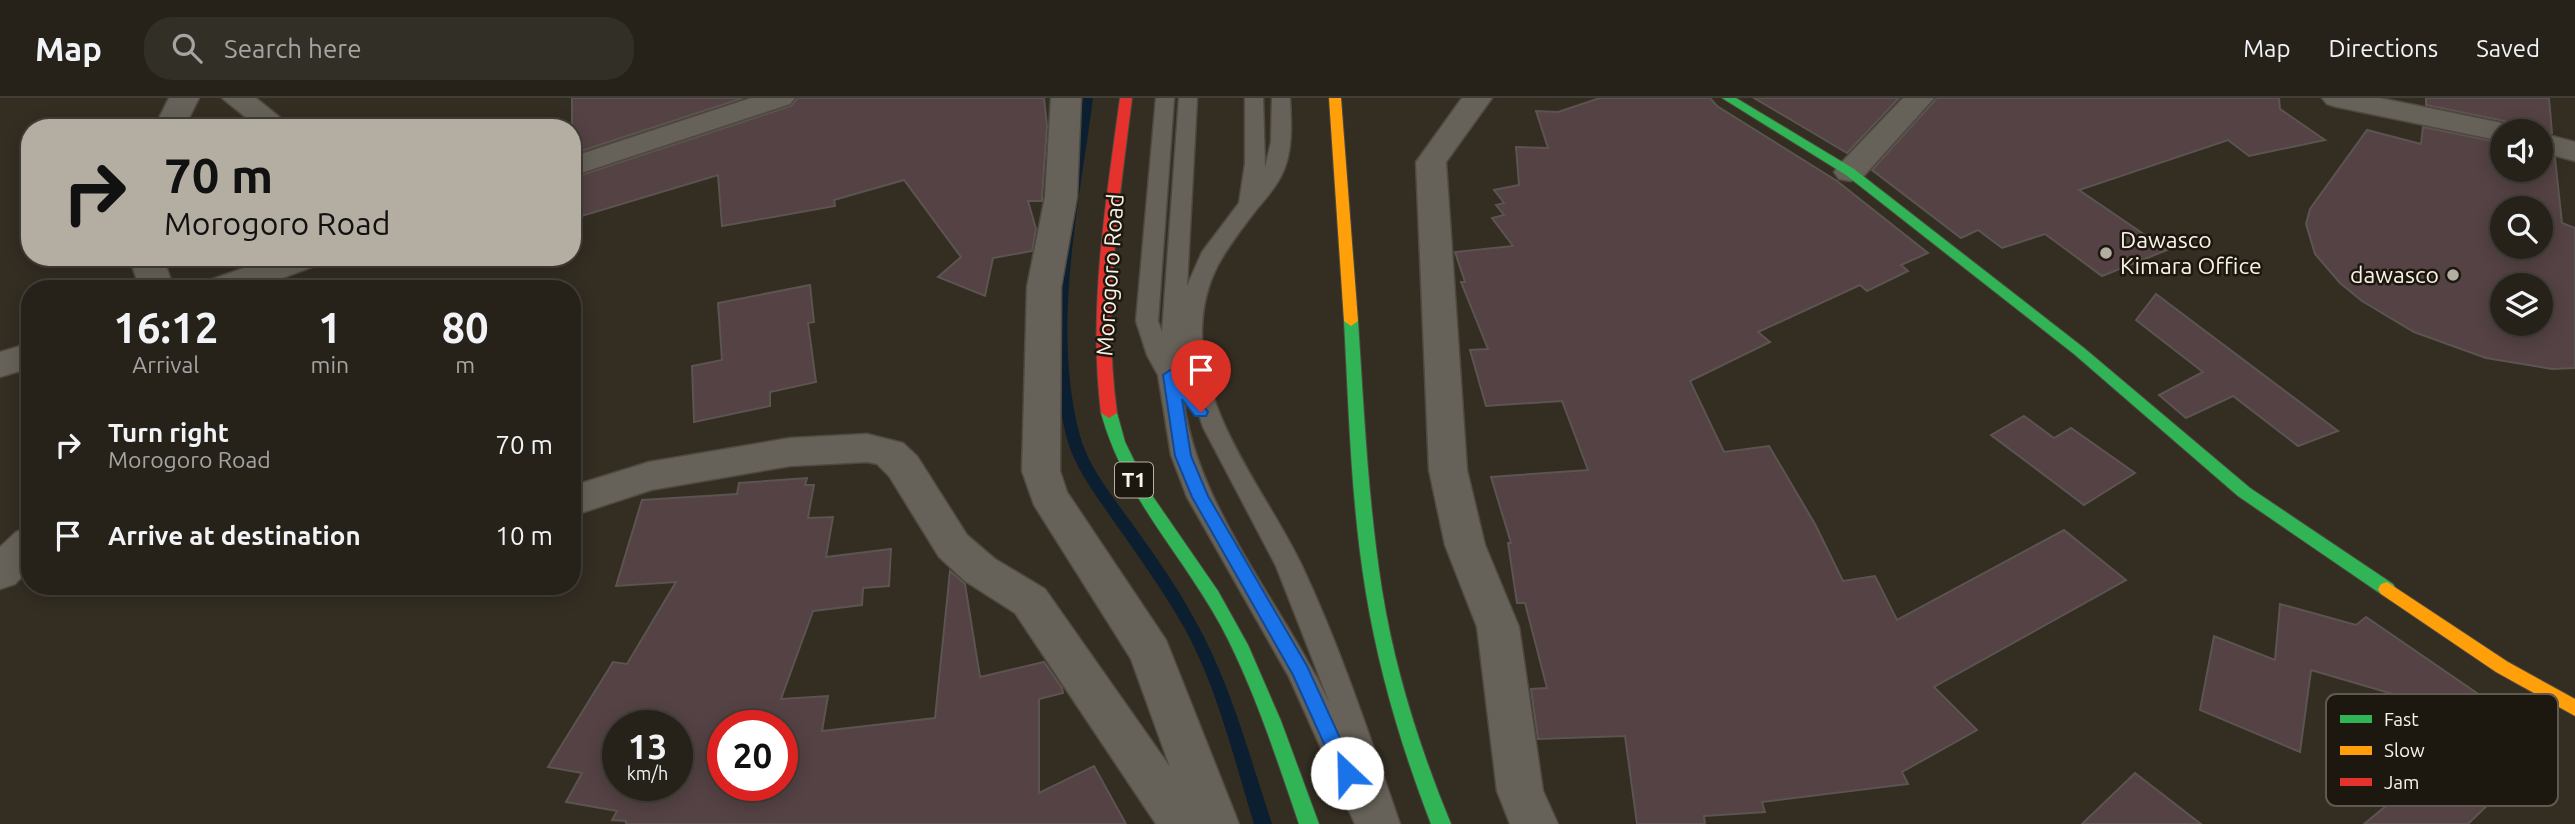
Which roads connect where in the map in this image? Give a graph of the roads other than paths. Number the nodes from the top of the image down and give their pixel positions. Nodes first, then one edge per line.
1 (184, 98) edge
2 (237, 98) edge
3 (780, 98) edge
4 (1066, 98) edge
5 (1126, 98) edge
6 (1165, 98) edge
7 (1188, 98) edge
8 (1254, 98) edge
9 (1282, 98) edge
10 (1335, 98) edge
11 (1728, 98) edge
12 (1919, 98) edge
13 (2337, 98) edge
14 (1476, 99) edge
15 (174, 119) edge
16 (266, 119) edge
17 (2490, 130) edge
18 (2553, 146) edge
19 (2575, 152) edge
20 (581, 164) edge
21 (1850, 172) junction
22 (1249, 206) junction
23 (283, 266) edge
24 (244, 280) edge
25 (21, 358) edge
26 (0, 365) edge
27 (1170, 375) junction
28 (1216, 430) junction
29 (581, 498) edge
30 (21, 552) edge
31 (0, 573) edge
32 (2550, 694) edge
33 (2558, 698) edge
34 (2575, 708) edge
35 (1183, 824) edge
36 (1215, 824) edge
37 (1309, 824) edge
38 (1370, 824) edge
39 (1385, 824) edge
40 (1441, 824) edge
41 (1534, 824) edge

1 - 15 street
2 - 16 street
3 - 20 street
4 - 36 street
5 - 37 main road, Morogoro Road / T1
6 - 27 lane, Morogoro Road
7 - 27 lane, Morogoro Road
8 - 22 lane
9 - 22 lane, Morogoro Road
10 - 40 main road
11 - 21 main road
12 - 21 street
13 - 17 street
14 - 41 street
18 - 19 street
21 - 32 main road
22 - 28 lane, Morogoro Road
23 - 24 street
25 - 26 street
27 - 28 lane, Morogoro Road
27 - 38 lane, Morogoro Road
28 - 39 lane, Morogoro Road
29 - 35 street
30 - 31 street
33 - 34 main road

